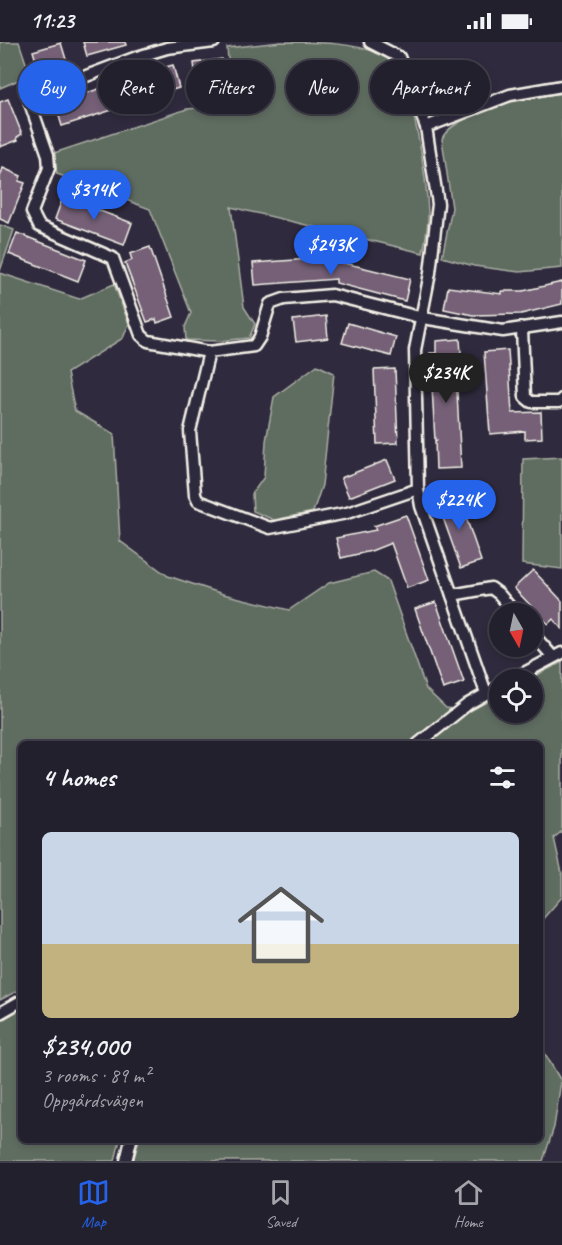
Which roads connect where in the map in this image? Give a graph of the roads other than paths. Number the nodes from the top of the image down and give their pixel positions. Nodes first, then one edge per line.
1 (214, 42) edge
2 (370, 42) edge
3 (562, 86) edge
4 (426, 128) junction
5 (423, 318) junction
6 (562, 322) edge
7 (522, 330) junction
8 (209, 352) junction
9 (562, 399) edge
10 (418, 489) junction
11 (452, 595) junction
12 (507, 603) edge
13 (543, 642) edge
14 (558, 655) edge
15 (532, 669) edge
16 (489, 692) edge
17 (486, 693) junction
18 (422, 741) edge
19 (18, 1003) edge
20 (0, 1013) edge
21 (130, 1143) edge
22 (126, 1161) edge

1 - 8 street
2 - 4 street
3 - 4 street
4 - 5 street
5 - 7 street
5 - 8 street
5 - 10 street
6 - 7 street
7 - 9 street
8 - 10 street
10 - 11 street
11 - 12 street
11 - 17 street
13 - 14 street
14 - 15 street
16 - 17 street
17 - 18 street
19 - 20 street
21 - 22 street

